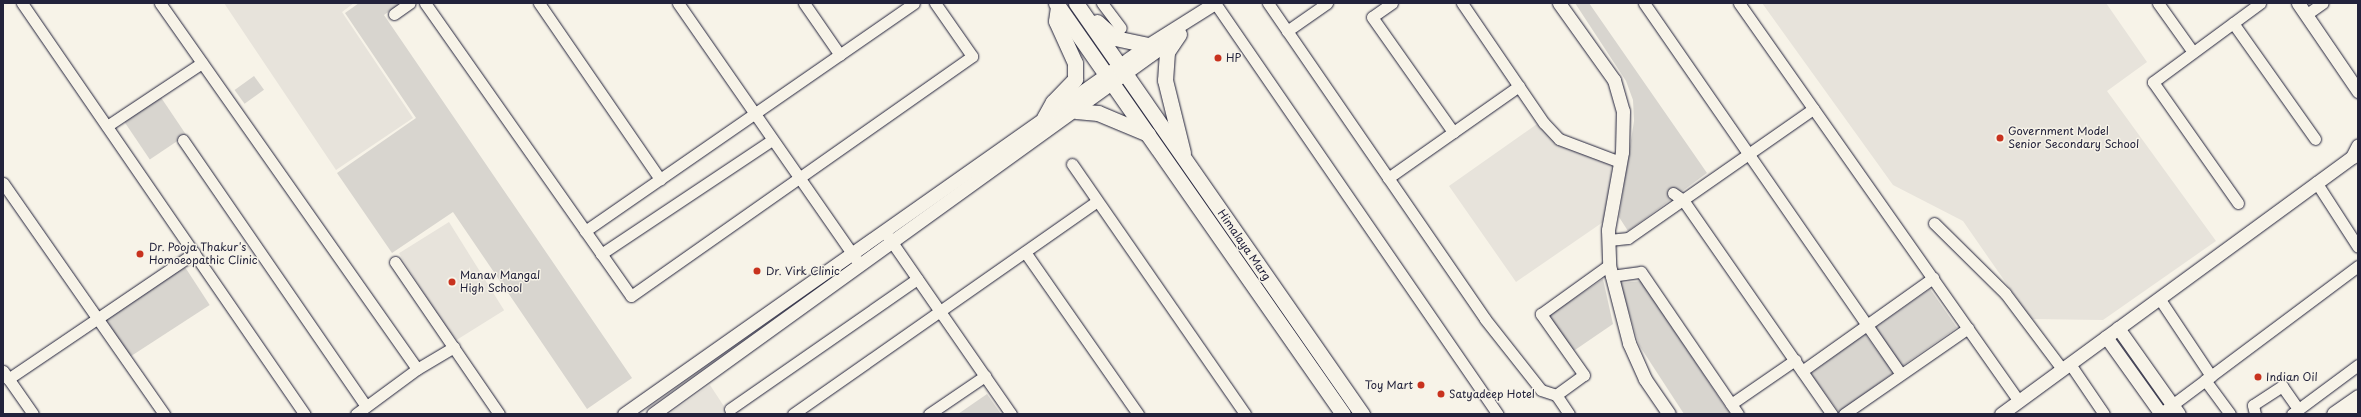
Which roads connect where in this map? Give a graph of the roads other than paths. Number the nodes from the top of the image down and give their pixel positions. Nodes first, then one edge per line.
1 (22, 3) edge
2 (160, 3) edge
3 (410, 3) edge
4 (425, 3) edge
5 (539, 3) edge
6 (678, 3) edge
7 (804, 3) edge
8 (914, 3) edge
9 (935, 3) edge
10 (1102, 3) edge
11 (1215, 3) edge
12 (1268, 3) edge
13 (1327, 3) edge
14 (1392, 3) edge
15 (1462, 3) edge
16 (1558, 3) edge
17 (1644, 3) edge
18 (1739, 3) edge
19 (2158, 3) edge
20 (2260, 3) edge
21 (2298, 3) edge
22 (2323, 3) edge
23 (1057, 5) edge
24 (1077, 5) edge
25 (394, 14) dead end
26 (2306, 14) junction
27 (2233, 23) junction
28 (1121, 28) dead end
29 (1287, 31) junction
30 (1179, 34) junction
31 (1148, 44) junction
32 (2193, 52) junction
33 (840, 55) junction
34 (202, 63) junction
35 (1123, 70) junction
36 (1110, 80) junction
37 (1519, 86) junction
38 (2357, 87) edge
39 (1813, 109) junction
40 (1076, 111) junction
41 (754, 114) junction
42 (1044, 118) junction
43 (107, 126) junction
44 (1453, 132) junction
45 (1148, 134) junction
46 (183, 140) dead end
47 (772, 140) junction
48 (2314, 140) dead end
49 (2356, 152) edge
50 (1748, 154) junction
51 (1184, 160) junction
52 (1620, 162) junction
53 (1072, 164) dead end
54 (799, 178) junction
55 (1388, 178) junction
56 (660, 179) junction
57 (2316, 182) junction
58 (3, 183) edge
59 (1673, 193) dead end
60 (1683, 200) junction
61 (1097, 201) junction
62 (2238, 203) dead end
63 (1934, 223) dead end
64 (585, 231) junction
65 (887, 236) junction
66 (1609, 240) junction
67 (2358, 247) edge
68 (1025, 252) junction
69 (194, 253) junction
70 (601, 254) junction
71 (855, 258) junction
72 (395, 262) dead end
73 (2358, 266) edge
74 (1610, 270) junction
75 (1933, 278) junction
76 (917, 279) junction
77 (2159, 298) junction
78 (940, 312) junction
79 (97, 318) junction
80 (1867, 325) junction
81 (1968, 328) junction
82 (2118, 328) junction
83 (2106, 337) junction
84 (454, 348) junction
85 (1794, 360) junction
86 (2358, 365) edge
87 (2066, 366) junction
88 (417, 369) junction
89 (1802, 371) junction
90 (1901, 374) junction
91 (6, 375) edge
92 (984, 376) junction
93 (2208, 378) junction
94 (1556, 395) junction
95 (2358, 397) edge
96 (2019, 401) junction
97 (1731, 404) junction
98 (366, 406) junction
99 (730, 409) dead end
100 (2176, 409) edge
101 (2301, 411) edge
102 (2358, 411) edge
103 (33, 414) edge
104 (164, 414) edge
105 (306, 414) edge
106 (356, 414) edge
107 (499, 414) edge
108 (624, 414) edge
109 (653, 414) edge
110 (793, 414) edge
111 (929, 414) edge
112 (1011, 414) edge
113 (1138, 414) edge
114 (1245, 414) edge
115 (1343, 414) edge
116 (1362, 414) edge
117 (1498, 414) edge
118 (1569, 414) edge
119 (1669, 414) edge
120 (1738, 414) edge
121 (1832, 414) edge
122 (1844, 414) edge
123 (2001, 414) edge
124 (2104, 414) edge
125 (2160, 414) edge
126 (2230, 414) edge
127 (2255, 414) edge
128 (2334, 414) edge
129 (2354, 414) edge

1 - 43 street
2 - 34 street
3 - 25 street
4 - 64 street
5 - 56 street
6 - 41 street
7 - 33 street
8 - 33 street
9 - 54 street
10 - 28 street
11 - 30 street
11 - 31 street
11 - 117 street
12 - 29 street
13 - 29 street
14 - 44 street
15 - 37 street
16 - 52 street
17 - 50 street
18 - 39 street
19 - 32 street
20 - 27 street
21 - 26 street
22 - 26 street
23 - 36 main road, Himalaya Marg
23 - 42 main road
24 - 31 main road
24 - 35 main road, Himalaya Marg
26 - 38 street
27 - 32 street
27 - 48 street
29 - 55 street
30 - 35 street
30 - 51 main road
31 - 35 street
32 - 62 street
33 - 41 street
34 - 43 street
34 - 88 street
35 - 36 street
35 - 51 main road, Himalaya Marg
36 - 40 street
36 - 42 street
36 - 45 main road, Himalaya Marg
37 - 44 street
37 - 52 street
39 - 50 street
39 - 75 street
40 - 45 main road
40 - 65 street
41 - 47 street
41 - 56 street
42 - 65 street
43 - 69 street
44 - 55 street
45 - 115 main road, Himalaya Marg
46 - 98 street
47 - 54 street
47 - 70 street
49 - 57 street
50 - 60 street
50 - 80 street
51 - 116 main road, Himalaya Marg
52 - 66 street
53 - 61 street
54 - 70 street
54 - 71 street
55 - 94 street
56 - 64 street
57 - 67 street
57 - 77 street
58 - 79 street
59 - 60 street
60 - 66 street
60 - 85 street
61 - 68 street
61 - 114 street
63 - 87 street
64 - 70 street
65 - 71 street
65 - 76 street
66 - 74 street
68 - 78 street
68 - 113 street
69 - 79 street
69 - 105 street
71 - 108 street
71 - 109 street
72 - 84 street
73 - 93 street
74 - 94 street
74 - 97 street
74 - 119 street
75 - 80 street
75 - 81 street
76 - 78 street
76 - 99 street
77 - 82 street
77 - 93 street
78 - 92 street
78 - 110 street
79 - 91 street
79 - 104 street
80 - 89 street
80 - 90 street
81 - 90 street
81 - 96 street
82 - 83 street
82 - 100 street
83 - 87 street
83 - 125 street
84 - 88 street
84 - 107 street
85 - 89 street
85 - 97 street
86 - 101 street
87 - 96 street
87 - 124 street
88 - 98 street
89 - 121 street
90 - 122 street
91 - 103 street
92 - 111 street
92 - 112 street
93 - 100 street
93 - 126 street
94 - 118 street
95 - 128 main road
96 - 123 street
97 - 120 street
98 - 106 street
100 - 125 street
101 - 127 street
102 - 129 main road

